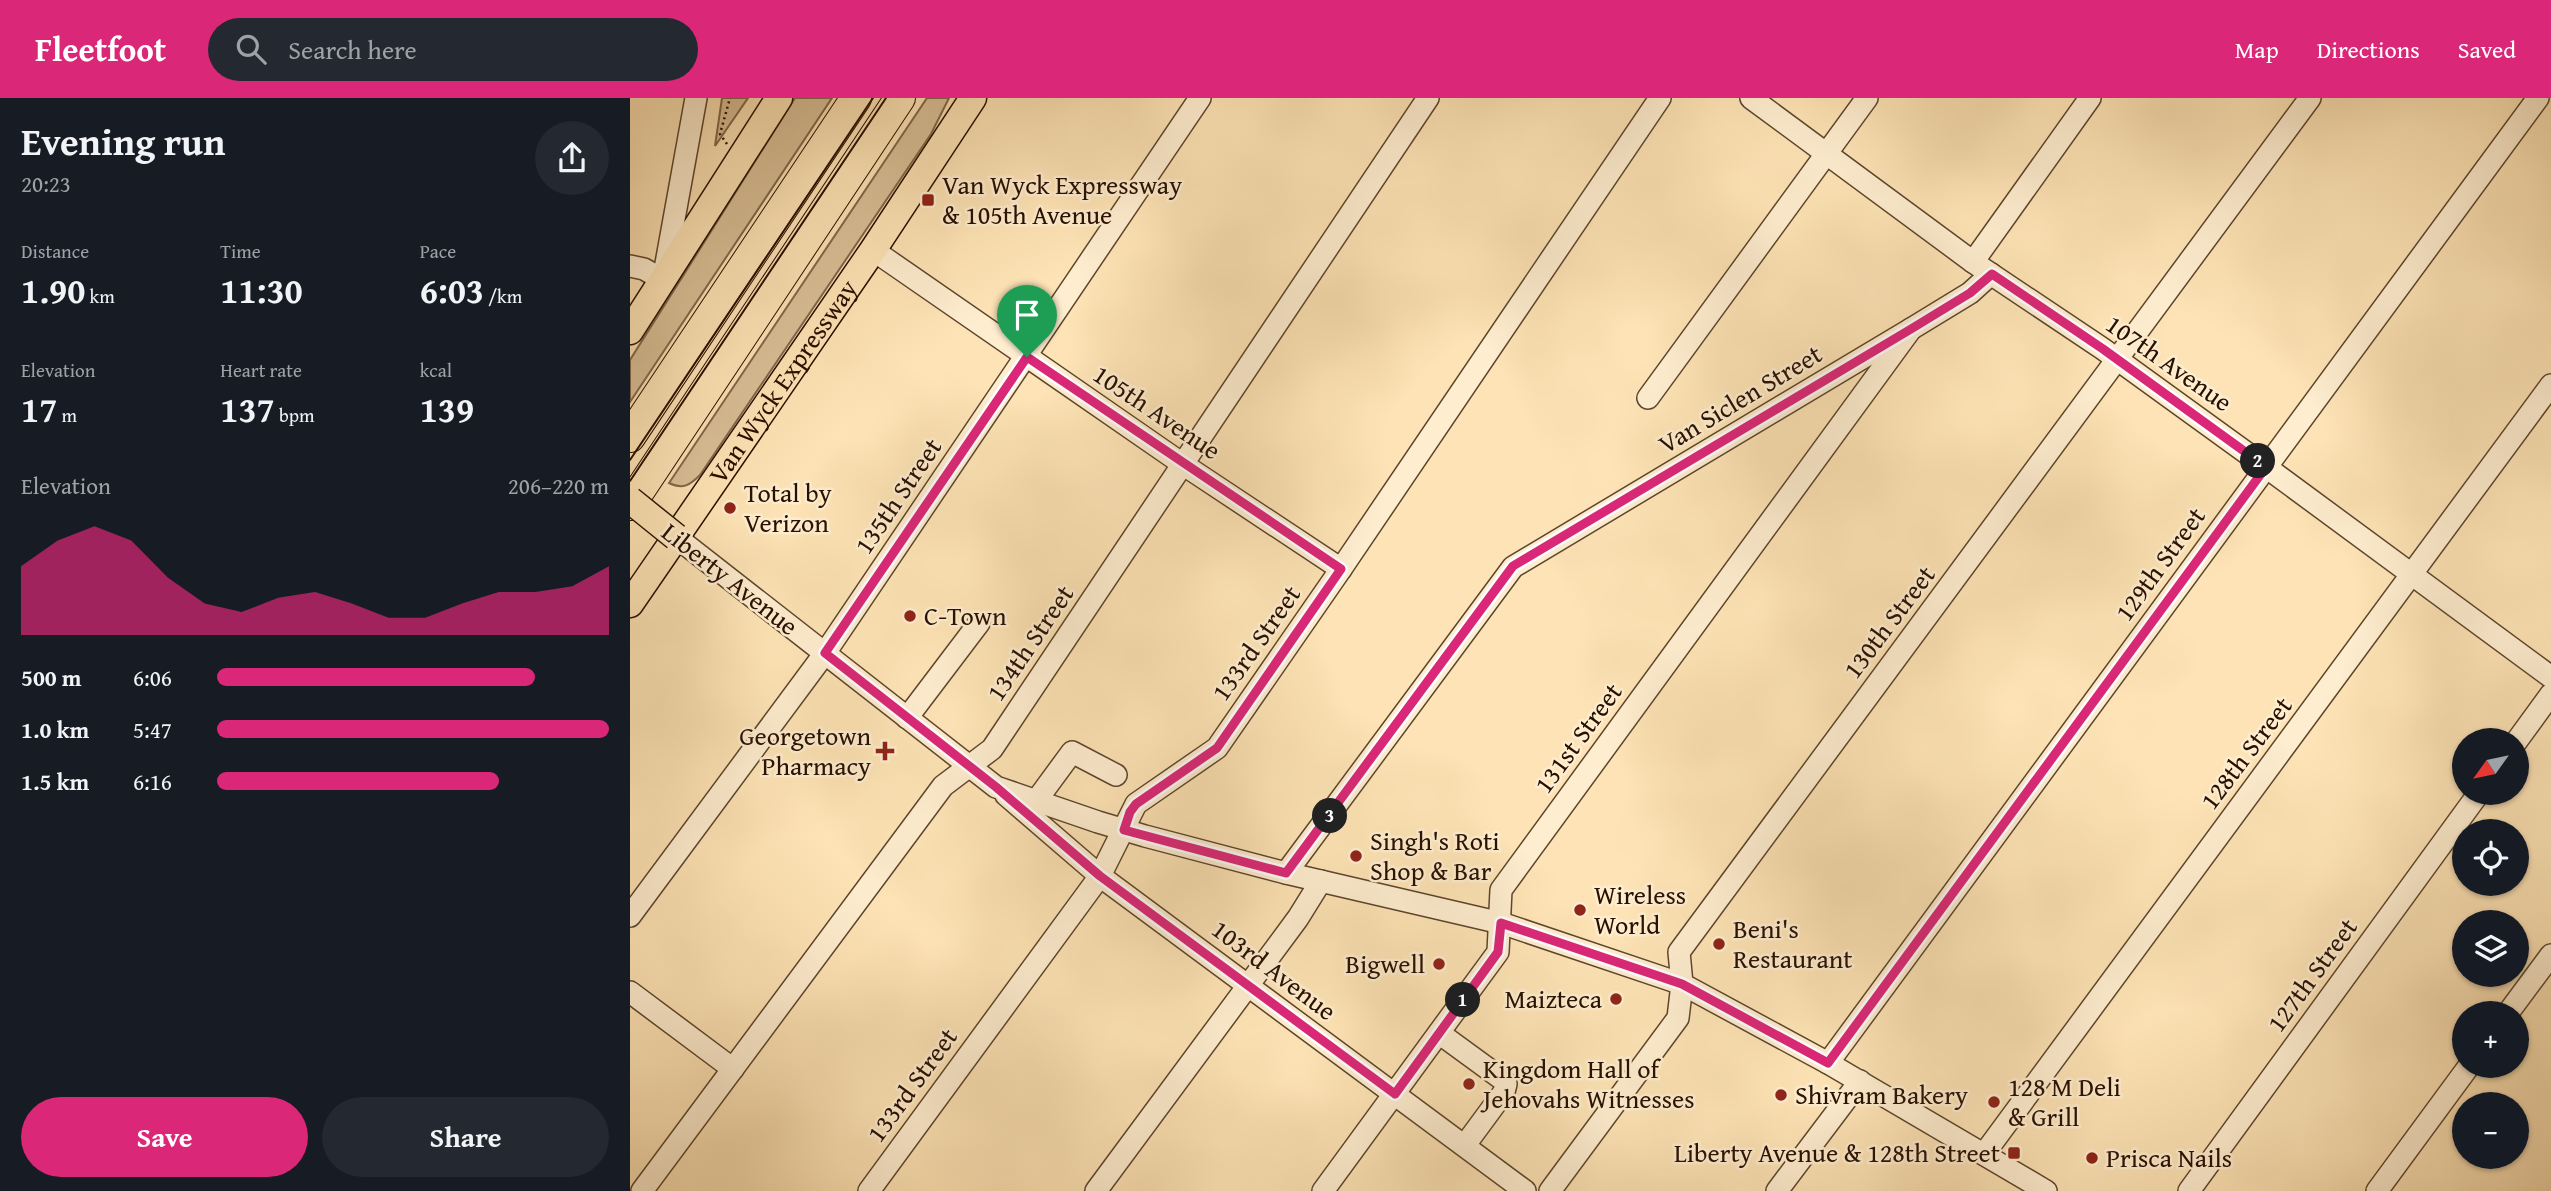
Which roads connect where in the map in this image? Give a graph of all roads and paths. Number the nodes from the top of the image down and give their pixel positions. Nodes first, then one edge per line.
1 (696, 98) edge
2 (730, 98) edge
3 (779, 98) edge
4 (856, 98) edge
5 (900, 98) edge
6 (973, 98) edge
7 (1200, 98) edge
8 (1428, 98) edge
9 (1660, 98) edge
10 (1751, 98) edge
11 (1867, 98) edge
12 (2090, 98) edge
13 (2310, 98) edge
14 (2538, 98) edge
15 (729, 146) dead end
16 (1826, 153) junction
17 (873, 250) junction
18 (1973, 262) junction
19 (630, 266) edge
20 (1992, 274) junction
21 (663, 280) junction
22 (1911, 329) junction
23 (630, 331) edge
24 (1027, 357) junction
25 (2118, 360) junction
26 (2551, 385) edge
27 (1648, 398) dead end
28 (630, 437) edge
29 (1184, 465) junction
30 (2266, 467) junction
31 (630, 503) edge
32 (676, 537) junction
33 (1341, 569) junction
34 (2413, 575) junction
35 (630, 604) edge
36 (979, 623) dead end
37 (825, 653) junction
38 (2551, 677) edge
39 (2551, 694) edge
40 (907, 718) junction
41 (2526, 728) edge
42 (968, 766) junction
43 (1116, 775) dead end
44 (996, 787) junction
45 (1036, 801) junction
46 (2470, 805) edge
47 (1124, 830) junction
48 (1286, 873) junction
49 (1100, 876) junction
50 (1321, 881) junction
51 (630, 916) edge
52 (1501, 923) junction
53 (2551, 954) edge
54 (1682, 984) junction
55 (1249, 985) junction
56 (630, 992) edge
57 (2517, 1001) edge
58 (1439, 1033) junction
59 (1828, 1063) junction
60 (733, 1069) junction
61 (2460, 1078) edge
62 (1860, 1081) junction
63 (1395, 1094) junction
64 (1465, 1146) junction
65 (1984, 1154) junction
66 (642, 1191) edge
67 (869, 1191) edge
68 (1096, 1191) edge
69 (1323, 1191) edge
70 (1525, 1191) edge
71 (1550, 1191) edge
72 (1777, 1191) edge
73 (2046, 1191) edge
74 (2189, 1191) edge
75 (2377, 1191) edge

1 - 21 street
2 - 15 path
3 - 21 main road
4 - 28 highway
5 - 31 highway
6 - 17 main road, Van Wyck Expressway
7 - 24 street, 135th Street
8 - 29 street, 134th Street
9 - 33 street, 133rd Street
10 - 16 street, 107th Avenue
11 - 16 street
12 - 18 street
13 - 25 street, 130th Street
14 - 30 street, 129th Street
16 - 18 street, 107th Avenue
16 - 27 street
17 - 24 street, 105th Avenue
17 - 32 main road, Van Wyck Expressway
18 - 20 street, 107th Avenue
19 - 21 street
20 - 22 street, Van Siclen Street
20 - 25 street, 107th Avenue
21 - 23 main road
22 - 48 street, Van Siclen Street
22 - 52 street, 131st Street
24 - 29 street, 105th Avenue
24 - 37 street, 135th Street
25 - 30 street, 107th Avenue
25 - 54 street, 130th Street
26 - 34 street, 128th Street
29 - 33 street, 105th Avenue
29 - 42 street, 134th Street
30 - 34 street, 107th Avenue
30 - 59 street, 129th Street
31 - 32 main road, Liberty Avenue, bridge
32 - 35 main road, Van Wyck Expressway
32 - 37 street, Liberty Avenue
33 - 47 street, 133rd Street
34 - 38 street, 107th Avenue
34 - 65 street, 128th Street
36 - 40 street
37 - 40 street, Liberty Avenue
37 - 51 street, 135th Street
39 - 41 street
40 - 42 street, Liberty Avenue
42 - 44 street, Liberty Avenue
42 - 60 street, 134th Street
43 - 45 street
44 - 45 street, Liberty Avenue
44 - 49 street, 103rd Avenue
45 - 47 street, Liberty Avenue
46 - 74 street, 127th Street
47 - 48 street, Liberty Avenue
47 - 49 street, 133rd Street
48 - 50 street, Liberty Avenue
49 - 55 street, 103rd Avenue
49 - 67 street, 133rd Street
50 - 52 street, Liberty Avenue
50 - 55 street
52 - 54 street, Liberty Avenue
52 - 58 street, 131st Street
53 - 57 street
54 - 59 street, Liberty Avenue
54 - 71 street, 130th Street
55 - 63 street, 103rd Avenue
55 - 68 street
56 - 60 street
58 - 63 street, 131st Street
58 - 64 street
59 - 62 street, Liberty Avenue
60 - 66 street, 134th Street
61 - 75 street
62 - 65 street, Liberty Avenue
62 - 72 street
63 - 64 street, 103rd Avenue
63 - 69 street, 131st Street
64 - 70 street, 103rd Avenue
65 - 73 street, Liberty Avenue

